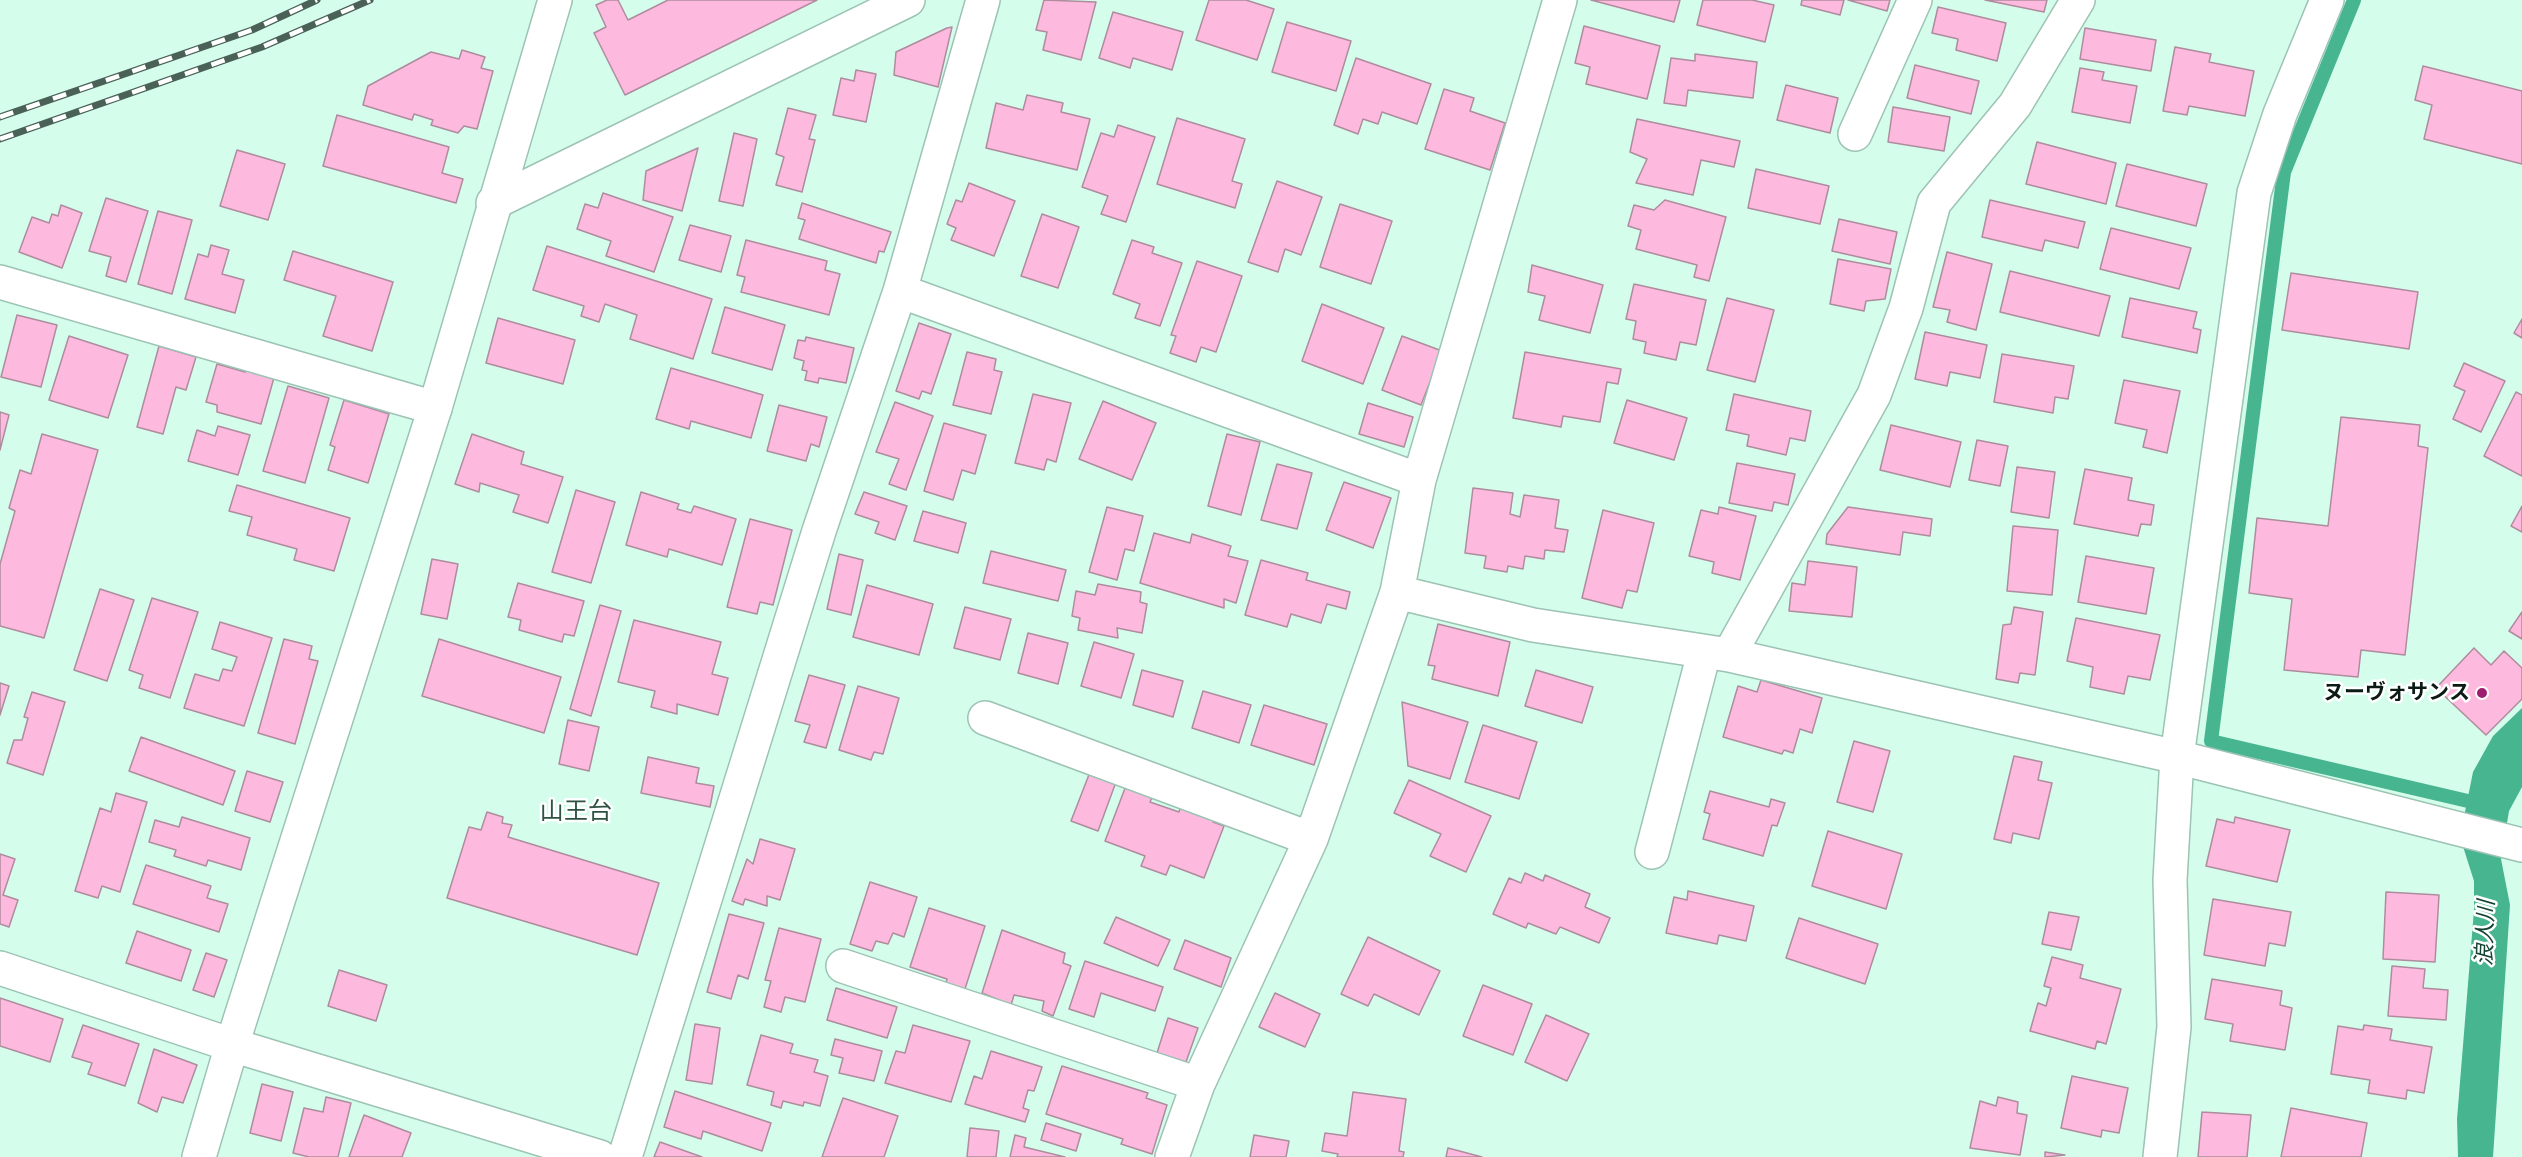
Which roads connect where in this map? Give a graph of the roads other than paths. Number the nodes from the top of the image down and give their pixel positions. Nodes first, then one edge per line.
1 (555, 0) edge
2 (908, 0) edge
3 (983, 0) edge
4 (1560, 0) edge
5 (1915, 0) edge
6 (2078, 0) edge
7 (2327, 0) edge
8 (1855, 134) dead end
9 (493, 203) junction
10 (0, 282) edge
11 (900, 291) junction
12 (435, 408) junction
13 (1419, 480) junction
14 (1397, 592) junction
15 (1716, 654) junction
16 (985, 718) dead end
17 (2177, 758) junction
18 (1311, 839) junction
19 (2522, 845) edge
20 (1652, 852) dead end
21 (843, 966) dead end
22 (0, 968) edge
23 (232, 1045) junction
24 (1198, 1084) junction
25 (200, 1157) edge
26 (600, 1157) edge
27 (625, 1157) edge
28 (1172, 1157) edge
29 (2160, 1157) edge

1 - 9 street
2 - 9 street
3 - 11 street
4 - 13 street
5 - 8 street
6 - 15 street
7 - 17 street
9 - 12 street
10 - 12 street
11 - 13 street
11 - 27 street
12 - 23 street
13 - 14 street
14 - 15 street
14 - 18 street
15 - 17 street
15 - 20 street
16 - 18 street
17 - 19 street
17 - 29 street
18 - 24 street
21 - 24 street
22 - 23 street
23 - 25 street
23 - 26 street
24 - 28 street

